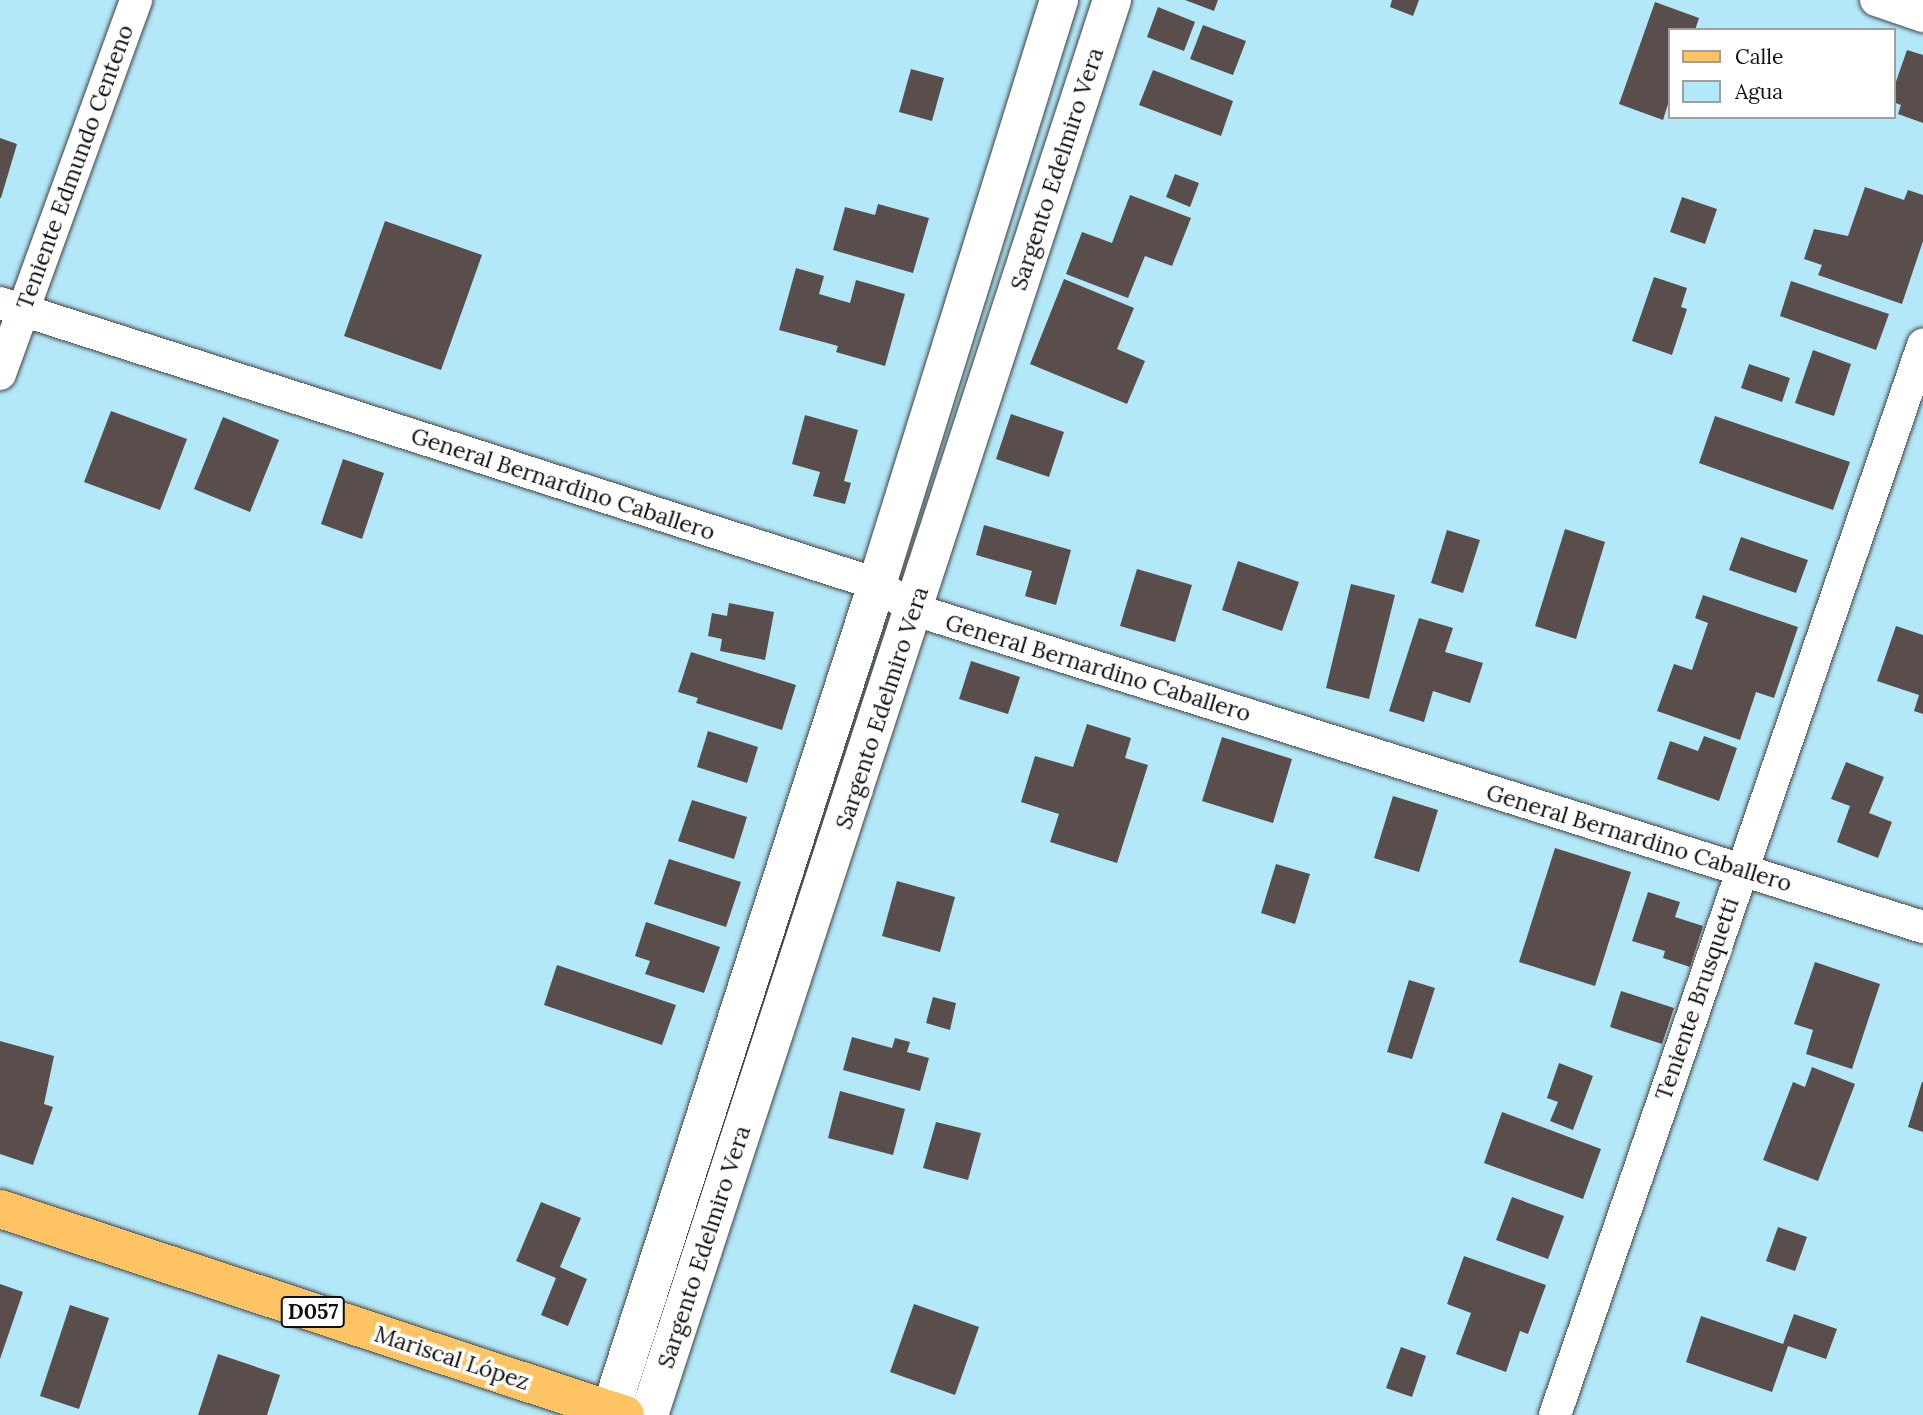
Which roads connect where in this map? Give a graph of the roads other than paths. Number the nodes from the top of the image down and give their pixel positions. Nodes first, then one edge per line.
1 (136, 0) edge
2 (1059, 0) edge
3 (1112, 0) edge
4 (1876, 0) edge
5 (1923, 16) edge
6 (11, 306) edge
7 (1923, 345) edge
8 (0, 374) edge
9 (877, 584) junction
10 (915, 610) junction
11 (1741, 870) junction
12 (1923, 927) edge
13 (0, 1209) edge
14 (615, 1414) edge
15 (649, 1415) edge
16 (1555, 1415) edge

1 - 6 street, Teniente Edmundo Centeno
2 - 9 street, Sargento Edelmiro Vera
3 - 10 street, Sargento Edelmiro Vera
4 - 5 street
6 - 8 street, Teniente Edmundo Centeno
6 - 9 street, General Bernardino Caballero
7 - 11 street, Teniente Brusquetti
9 - 10 street, General Bernardino Caballero
9 - 14 street, Sargento Edelmiro Vera
10 - 11 street, General Bernardino Caballero
10 - 15 street, Sargento Edelmiro Vera
11 - 12 street, General Bernardino Caballero
11 - 16 street, Teniente Brusquetti
13 - 14 main road, Mariscal López / D057

